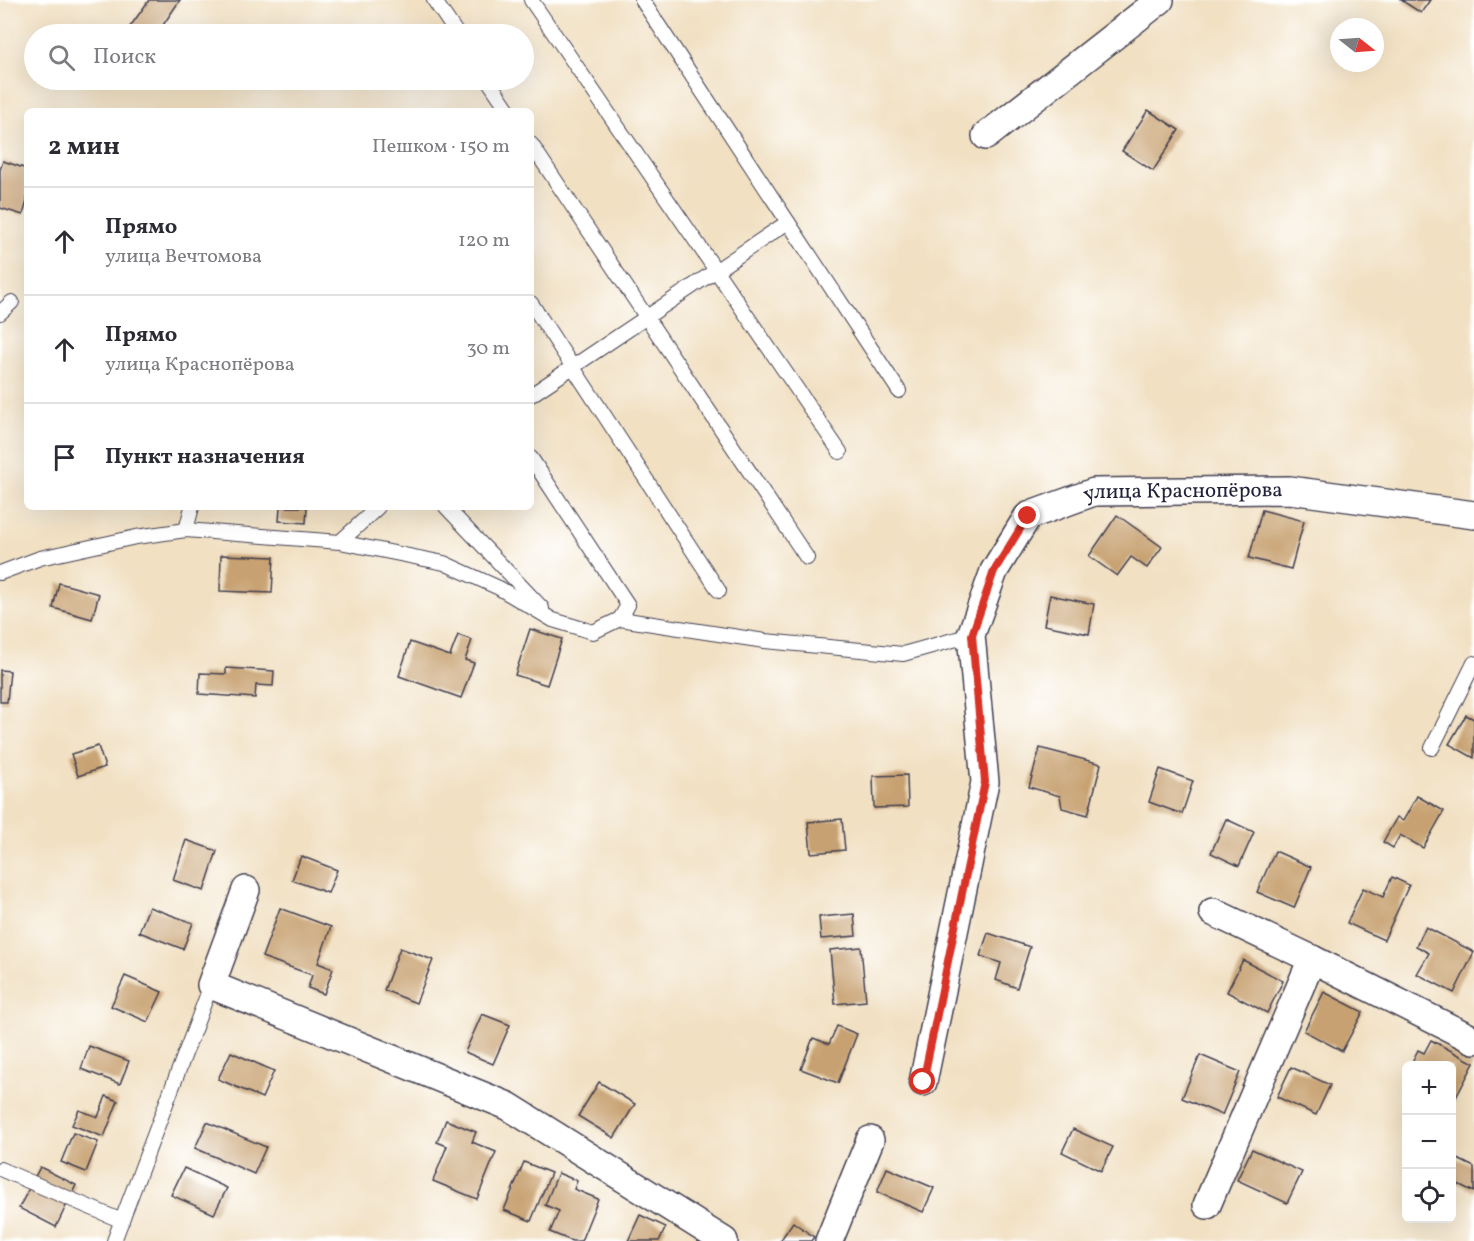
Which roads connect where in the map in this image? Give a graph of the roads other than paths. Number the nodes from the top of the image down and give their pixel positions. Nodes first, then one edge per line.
1 (434, 0) edge
2 (531, 0) edge
3 (642, 0) edge
4 (1160, 0) edge
5 (450, 24) edge
6 (495, 90) edge
7 (507, 108) edge
8 (986, 136) dead end
9 (534, 148) edge
10 (788, 222) junction
11 (716, 270) junction
12 (12, 302) dead end
13 (534, 307) edge
14 (0, 313) edge
15 (647, 316) junction
16 (573, 365) junction
17 (899, 391) dead end
18 (534, 393) edge
19 (840, 452) dead end
20 (534, 463) edge
21 (191, 510) edge
22 (375, 510) edge
23 (449, 510) edge
24 (1474, 515) edge
25 (186, 530) junction
26 (340, 542) junction
27 (807, 558) dead end
28 (0, 573) edge
29 (719, 591) dead end
30 (620, 619) junction
31 (553, 620) junction
32 (972, 635) junction
33 (1474, 663) edge
34 (1432, 748) dead end
35 (246, 890) dead end
36 (1213, 912) dead end
37 (1312, 959) junction
38 (211, 985) junction
39 (1474, 1040) edge
40 (923, 1082) dead end
41 (870, 1140) dead end
42 (0, 1169) edge
43 (1207, 1206) dead end
44 (122, 1221) junction
45 (114, 1241) edge
46 (724, 1241) edge
47 (829, 1241) edge

1 - 5 lane
2 - 11 lane
3 - 10 lane
4 - 8 street
6 - 7 lane
9 - 15 lane
10 - 11 lane
10 - 17 lane
11 - 15 lane
11 - 19 lane
12 - 14 lane
13 - 16 lane
15 - 16 lane
15 - 27 lane
16 - 18 lane
16 - 29 lane
20 - 30 lane
21 - 25 lane
22 - 26 lane
23 - 31 lane
24 - 32 street, улица Краснопёрова
25 - 26 lane
25 - 28 lane
26 - 31 lane
30 - 31 lane
30 - 32 lane
32 - 40 street
33 - 34 lane
35 - 38 street
36 - 37 street
37 - 39 street
37 - 43 street
38 - 44 lane
38 - 46 street
41 - 47 street
42 - 44 lane
44 - 45 lane

